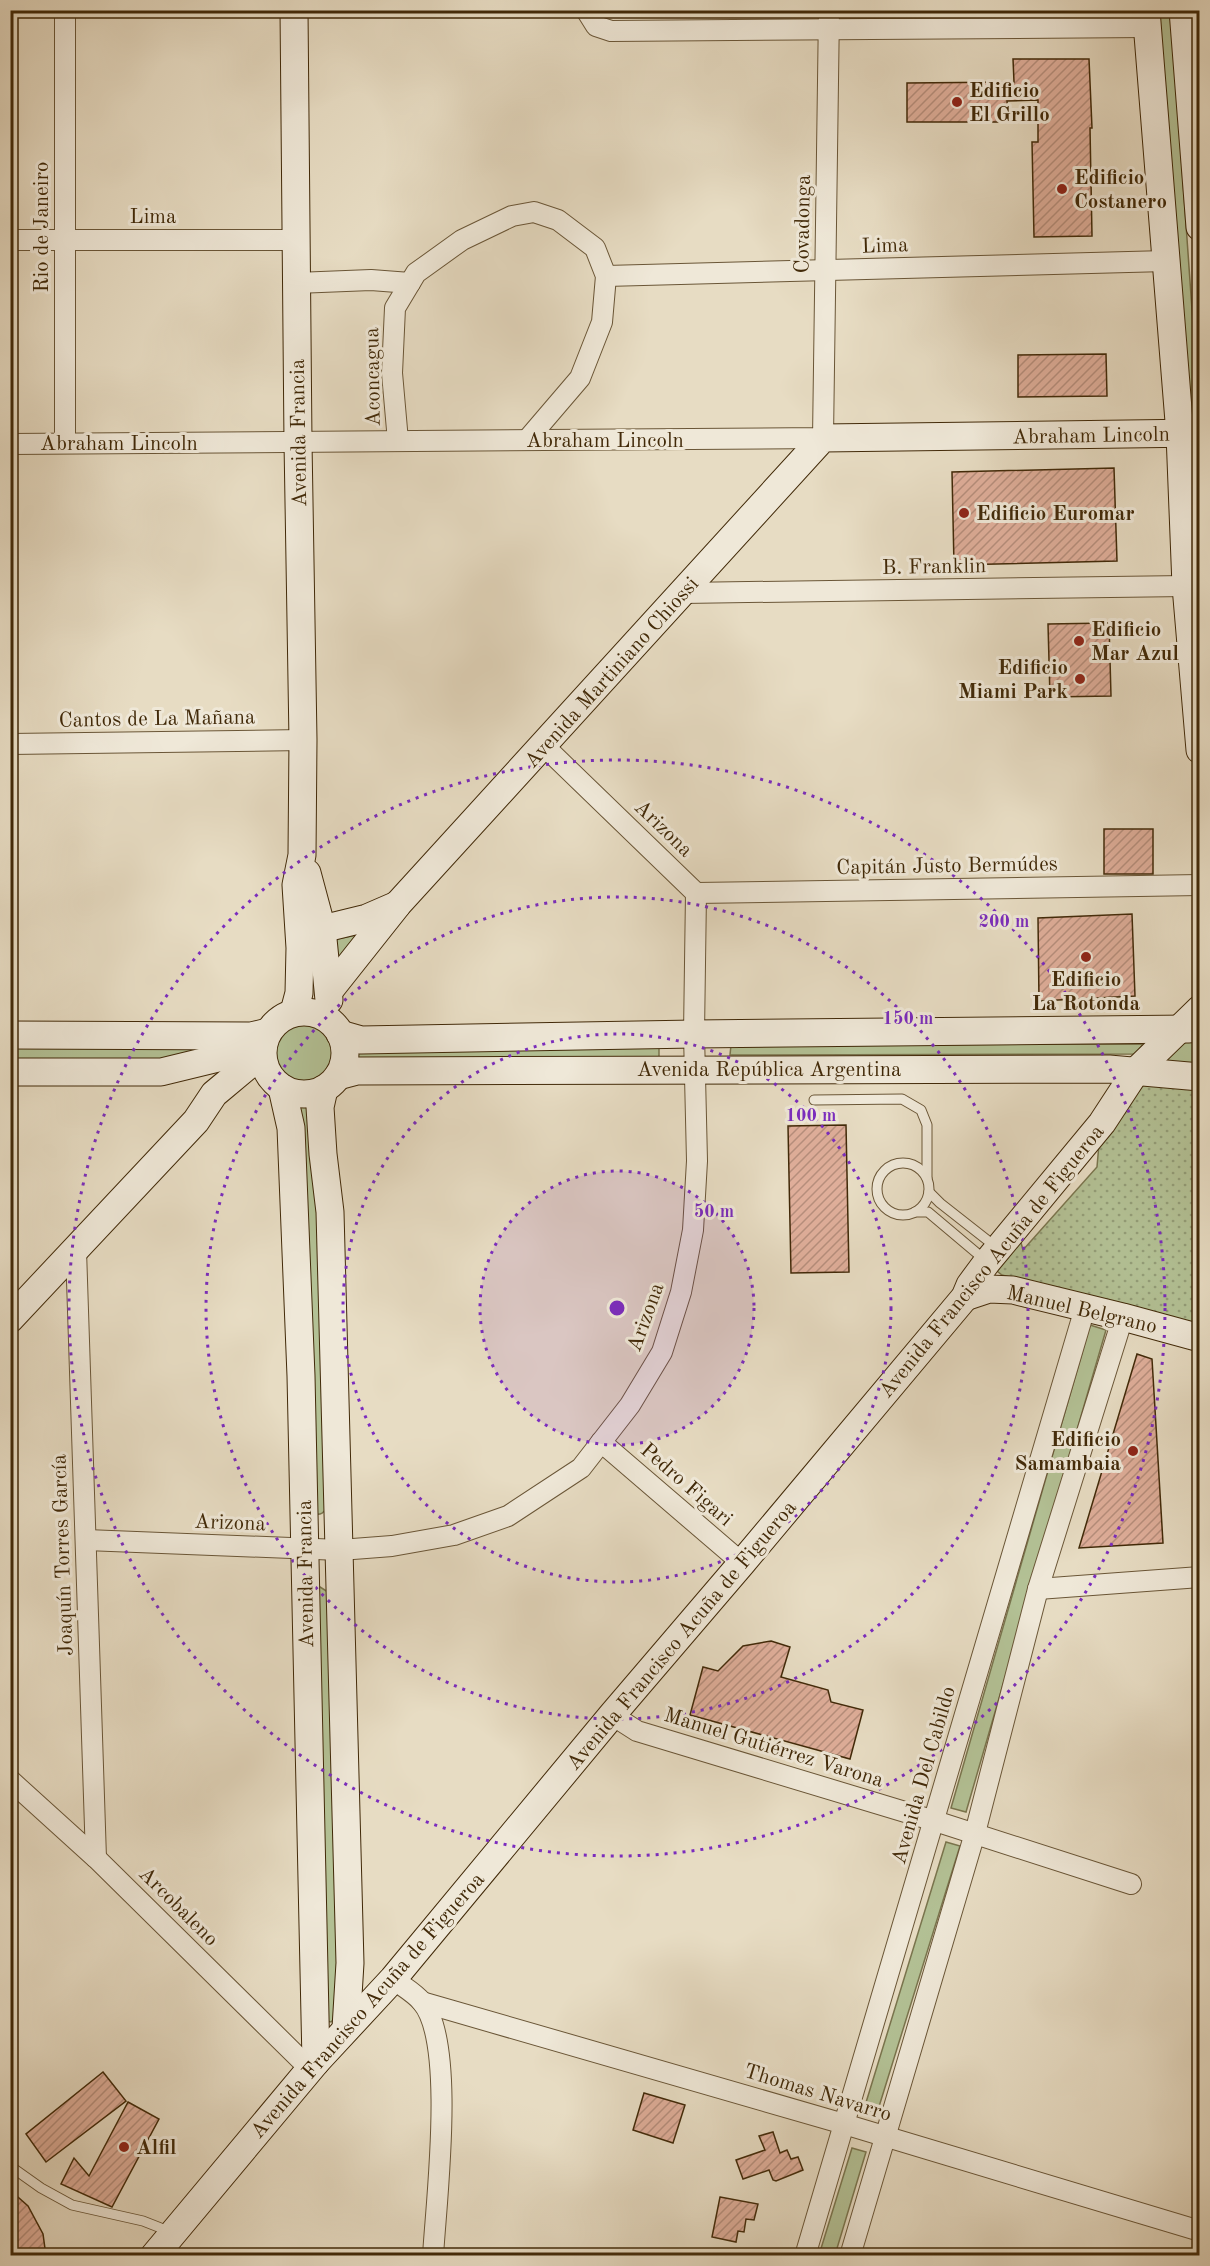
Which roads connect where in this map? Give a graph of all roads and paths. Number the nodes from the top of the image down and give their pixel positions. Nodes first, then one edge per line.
1 (65, 10) edge
2 (294, 10) edge
3 (586, 10) edge
4 (829, 10) edge
5 (1183, 10) edge
6 (1147, 19) edge
7 (829, 30) junction
8 (1200, 227) edge
9 (65, 239) junction
10 (10, 240) edge
11 (296, 240) junction
12 (1166, 261) junction
13 (826, 270) junction
14 (606, 276) junction
15 (296, 283) junction
16 (410, 283) junction
17 (1190, 434) edge
18 (823, 438) junction
19 (527, 440) junction
20 (398, 441) junction
21 (298, 442) junction
22 (10, 444) edge
23 (65, 444) junction
24 (1186, 586) junction
25 (683, 593) junction
26 (303, 740) junction
27 (10, 744) edge
28 (544, 746) junction
29 (1200, 750) edge
30 (302, 855) junction
31 (1200, 885) edge
32 (696, 893) junction
33 (398, 904) junction
34 (322, 929) junction
35 (300, 948) junction
36 (329, 991) junction
37 (1200, 1009) edge
38 (294, 1012) junction
39 (335, 1027) junction
40 (1189, 1029) edge
41 (694, 1034) junction
42 (10, 1035) edge
43 (269, 1060) junction
44 (694, 1069) junction
45 (1136, 1071) junction
46 (10, 1072) edge
47 (1200, 1077) edge
48 (331, 1082) junction
49 (814, 1100) dead end
50 (927, 1178) junction
51 (929, 1192) junction
52 (914, 1213) junction
53 (76, 1250) junction
54 (992, 1255) junction
55 (965, 1297) junction
56 (1085, 1308) junction
57 (1124, 1317) junction
58 (10, 1319) edge
59 (1200, 1338) edge
60 (601, 1442) junction
61 (86, 1540) junction
62 (304, 1549) junction
63 (340, 1550) junction
64 (742, 1563) junction
65 (1200, 1577) edge
66 (1038, 1589) junction
67 (612, 1715) junction
68 (10, 1780) edge
69 (935, 1821) junction
70 (975, 1833) junction
71 (96, 1858) junction
72 (1131, 1884) dead end
73 (393, 1979) junction
74 (422, 2002) junction
75 (346, 2028) junction
76 (313, 2065) junction
77 (844, 2124) junction
78 (885, 2137) junction
79 (10, 2166) edge
80 (1200, 2231) edge
81 (173, 2232) junction
82 (154, 2256) edge
83 (433, 2256) edge
84 (805, 2256) edge
85 (850, 2256) edge

1 - 9 street, Rio de Janeiro
2 - 11 street, Avenida Francia
3 - 7 street
4 - 7 street, Covadonga
5 - 8 street
6 - 7 street
6 - 12 street
7 - 13 street, Covadonga
9 - 10 street, Lima
9 - 11 street, Lima
9 - 23 street, Rio de Janeiro
11 - 15 street, Avenida Francia
12 - 13 street, Lima
12 - 17 street
13 - 14 street, Lima
13 - 18 street, Covadonga
14 - 16 street, Aconcagua
14 - 19 street, Aconcagua
15 - 16 street
15 - 21 street, Avenida Francia
16 - 20 street, Aconcagua
17 - 18 street, Abraham Lincoln
17 - 24 street
18 - 19 street, Abraham Lincoln
18 - 25 street, Avenida Martiniano Chiossi
19 - 20 street, Abraham Lincoln
20 - 21 street, Abraham Lincoln
21 - 23 street, Abraham Lincoln
21 - 26 street, Avenida Francia
22 - 23 street, Abraham Lincoln
24 - 25 street, B. Franklin
24 - 29 street
25 - 28 street, Avenida Martiniano Chiossi
26 - 27 street, Cantos de La Mañana
26 - 30 street, Avenida Francia
28 - 32 street, Arizona
28 - 33 street, Avenida Martiniano Chiossi
30 - 34 street, Avenida Francia
30 - 35 street, Avenida Francia
31 - 32 street, Capitán Justo Bermúdes
32 - 41 street, Arizona
33 - 34 street, Avenida Martiniano Chiossi
33 - 36 street, Avenida Martiniano Chiossi
34 - 35 street, Avenida Martiniano Chiossi
34 - 36 street, Avenida Francia
35 - 38 street, Avenida Francia
36 - 39 street, Avenida Francia
37 - 40 street, Avenida Francisco Acuña de Figueroa
38 - 39 street
38 - 43 street
39 - 41 street, Avenida República Argentina
39 - 48 street
40 - 41 street, Avenida República Argentina
40 - 45 street, Avenida Francisco Acuña de Figueroa
41 - 44 street, Arizona
42 - 43 street
43 - 46 street
43 - 48 street
43 - 53 street
43 - 62 street, Avenida Francia
44 - 45 street, Avenida República Argentina
44 - 48 street, Avenida República Argentina
44 - 60 street, Arizona
45 - 47 street, Avenida República Argentina
45 - 54 street, Avenida Francisco Acuña de Figueroa
48 - 63 street, Avenida Francia
49 - 50 lane
50 - 51 lane
50 - 52 lane
51 - 52 lane
51 - 54 lane
52 - 54 lane
53 - 58 street
53 - 61 street, Joaquín Torres García
54 - 55 street, Avenida Francisco Acuña de Figueroa
55 - 56 street, Manuel Belgrano
55 - 64 street, Avenida Francisco Acuña de Figueroa
56 - 57 street, Manuel Belgrano
56 - 69 street, Avenida Del Cabildo
57 - 59 street, Manuel Belgrano
57 - 66 street
60 - 63 street, Arizona
60 - 64 street, Pedro Figari
61 - 62 street, Arizona
61 - 71 street, Joaquín Torres García
62 - 63 street, Arizona
62 - 76 street, Avenida Francia
63 - 75 street, Avenida Francia
64 - 67 street, Avenida Francisco Acuña de Figueroa
65 - 66 street
66 - 70 street
67 - 69 street, Manuel Gutiérrez Varona
67 - 73 street, Avenida Francisco Acuña de Figueroa
68 - 71 street, Arcobaleno
69 - 70 street, Manuel Gutiérrez Varona
69 - 77 street, Avenida Del Cabildo
70 - 72 street, Manuel Gutiérrez Varona
70 - 78 street
71 - 76 street, Arcobaleno
73 - 74 street
73 - 75 street, Avenida Francisco Acuña de Figueroa
74 - 77 street, Thomas Navarro
74 - 83 street
75 - 76 street, Avenida Francisco Acuña de Figueroa
76 - 81 street, Avenida Francisco Acuña de Figueroa
77 - 78 street, Thomas Navarro
77 - 84 street, Avenida Del Cabildo
78 - 80 street, Thomas Navarro
78 - 85 street
79 - 81 lane
81 - 82 street, Avenida Francisco Acuña de Figueroa

